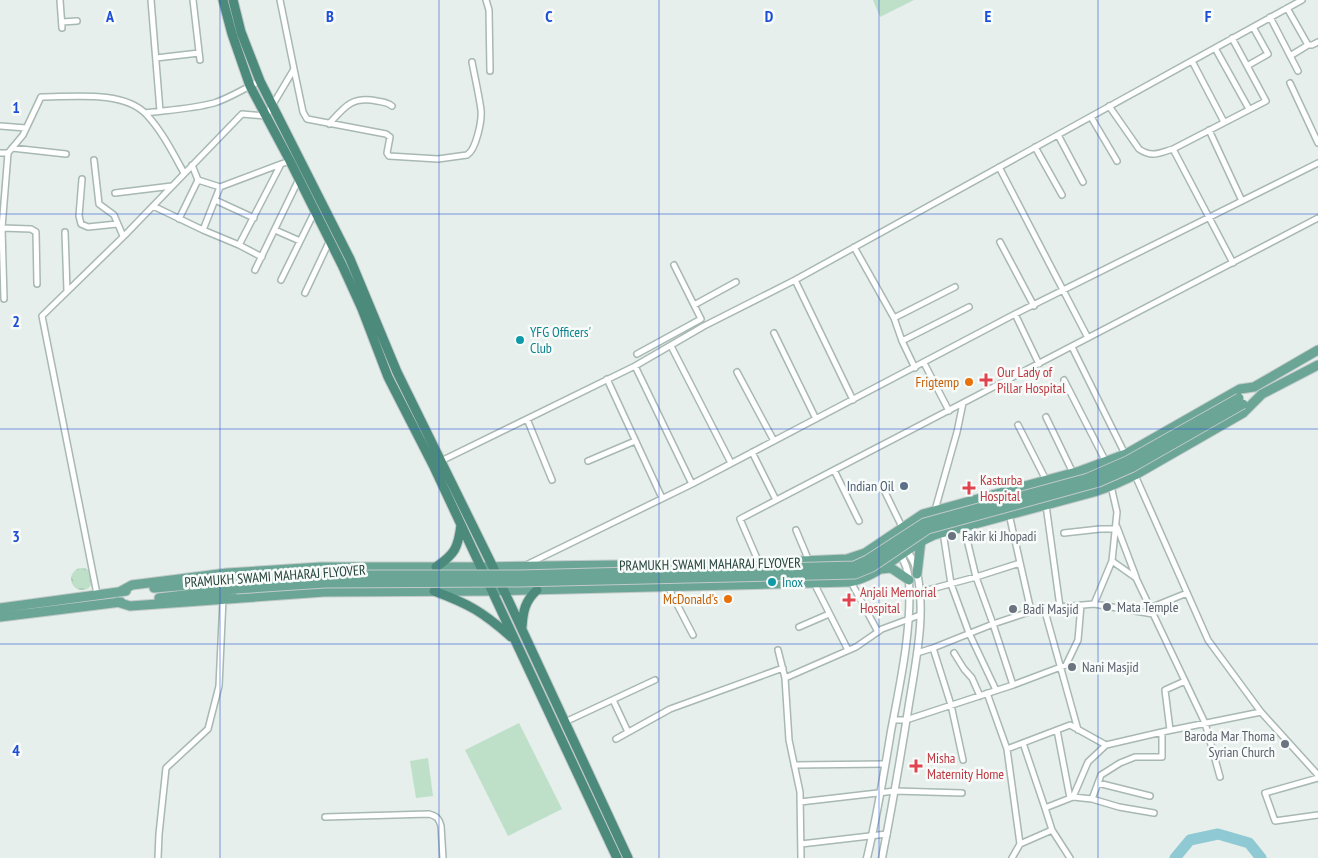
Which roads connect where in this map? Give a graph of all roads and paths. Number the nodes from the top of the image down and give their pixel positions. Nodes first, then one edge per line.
1 (60, 0) edge
2 (151, 0) edge
3 (193, 0) edge
4 (223, 0) edge
5 (233, 0) edge
6 (280, 0) edge
7 (486, 0) edge
8 (1302, 0) edge
9 (1287, 8) junction
10 (1270, 17) junction
11 (77, 21) dead end
12 (1253, 27) junction
13 (1232, 38) junction
14 (1318, 42) edge
15 (1308, 45) junction
16 (1215, 48) junction
17 (199, 53) junction
18 (1290, 56) junction
19 (156, 58) junction
20 (200, 60) dead end
21 (1192, 61) junction
22 (472, 62) dead end
23 (1247, 66) junction
24 (294, 69) junction
25 (490, 71) dead end
26 (1298, 71) dead end
27 (260, 81) junction
28 (1290, 83) dead end
29 (250, 86) junction
30 (273, 106) junction
31 (392, 106) dead end
32 (1110, 106) junction
33 (1249, 109) junction
34 (160, 111) junction
35 (145, 113) junction
36 (266, 116) junction
37 (1091, 117) junction
38 (1224, 122) junction
39 (329, 124) junction
40 (0, 126) edge
41 (26, 128) junction
42 (1210, 130) junction
43 (1058, 135) junction
44 (1318, 143) edge
45 (1035, 147) junction
46 (1173, 149) junction
47 (10, 150) junction
48 (0, 153) edge
49 (66, 154) dead end
50 (94, 160) dead end
51 (1117, 162) dead end
52 (286, 163) junction
53 (1318, 163) edge
54 (192, 165) junction
55 (1000, 167) junction
56 (184, 173) junction
57 (3, 177) edge
58 (82, 179) dead end
59 (299, 179) junction
60 (198, 180) junction
61 (1083, 182) dead end
62 (172, 186) junction
63 (220, 187) junction
64 (115, 194) dead end
65 (1062, 195) dead end
66 (215, 200) junction
67 (1242, 201) junction
68 (153, 206) junction
69 (324, 206) junction
70 (315, 211) junction
71 (254, 218) junction
72 (1208, 218) junction
73 (1318, 218) edge
74 (179, 219) junction
75 (117, 224) junction
76 (2, 228) junction
77 (203, 230) junction
78 (275, 230) junction
79 (65, 232) dead end
80 (123, 236) junction
81 (330, 240) junction
82 (300, 241) junction
83 (1000, 242) dead end
84 (239, 245) junction
85 (854, 247) junction
86 (262, 257) junction
87 (1233, 263) junction
88 (674, 265) dead end
89 (255, 270) dead end
90 (281, 280) dead end
91 (795, 280) junction
92 (736, 282) dead end
93 (37, 284) dead end
94 (955, 287) dead end
95 (1064, 290) junction
96 (67, 291) junction
97 (305, 293) dead end
98 (4, 298) dead end
99 (694, 304) junction
100 (1034, 306) junction
101 (969, 307) dead end
102 (1015, 314) junction
103 (894, 318) junction
104 (774, 333) dead end
105 (1088, 338) junction
106 (902, 341) junction
107 (671, 346) junction
108 (1072, 346) junction
109 (1318, 350) edge
110 (637, 354) dead end
111 (924, 363) junction
112 (1039, 364) junction
113 (1318, 364) edge
114 (635, 366) junction
115 (915, 368) junction
116 (737, 372) dead end
117 (607, 379) junction
118 (1064, 380) dead end
119 (1254, 387) junction
120 (1262, 394) junction
121 (853, 400) junction
122 (1241, 401) junction
123 (963, 403) junction
124 (949, 410) junction
125 (1046, 417) dead end
126 (527, 418) junction
127 (816, 419) junction
128 (1018, 425) dead end
129 (636, 441) junction
130 (774, 441) junction
131 (752, 452) junction
132 (1126, 454) junction
133 (442, 460) junction
134 (588, 461) dead end
135 (1106, 462) junction
136 (731, 463) junction
137 (433, 465) junction
138 (834, 470) junction
139 (1073, 473) junction
140 (1135, 475) junction
141 (552, 480) dead end
142 (1046, 480) junction
143 (692, 484) junction
144 (1110, 486) junction
145 (883, 488) dead end
146 (662, 498) junction
147 (776, 500) junction
148 (1046, 504) junction
149 (935, 510) junction
150 (1009, 514) junction
151 (859, 522) dead end
152 (461, 524) junction
153 (1115, 526) junction
154 (902, 527) junction
155 (964, 527) junction
156 (796, 530) dead end
157 (943, 532) junction
158 (1064, 534) dead end
159 (890, 535) junction
160 (921, 540) junction
161 (904, 553) junction
162 (809, 561) junction
163 (1112, 561) junction
164 (759, 563) junction
165 (1020, 563) junction
166 (523, 566) junction
167 (436, 567) junction
168 (481, 567) junction
169 (494, 567) junction
170 (881, 569) junction
171 (917, 574) junction
172 (976, 577) junction
173 (909, 580) junction
174 (1138, 581) junction
175 (851, 582) junction
176 (814, 583) junction
177 (951, 584) junction
178 (668, 587) junction
179 (537, 590) junction
180 (121, 591) junction
181 (434, 591) junction
182 (492, 591) junction
183 (504, 591) junction
184 (920, 592) junction
185 (1187, 593) junction
186 (97, 594) junction
187 (223, 599) junction
188 (117, 602) junction
189 (1094, 604) junction
190 (1082, 605) junction
191 (1060, 607) junction
192 (0, 608) edge
193 (1044, 608) junction
194 (1031, 611) junction
195 (1152, 611) junction
196 (829, 614) junction
197 (920, 615) junction
198 (0, 617) edge
199 (908, 619) junction
200 (993, 624) junction
201 (799, 627) dead end
202 (522, 629) junction
203 (878, 632) junction
204 (969, 633) junction
205 (692, 635) dead end
206 (515, 640) junction
207 (933, 648) junction
208 (778, 650) dead end
209 (848, 650) junction
210 (917, 653) junction
211 (954, 654) dead end
212 (783, 668) junction
213 (1061, 668) junction
214 (785, 678) junction
215 (655, 680) dead end
216 (1185, 681) junction
217 (1013, 685) junction
218 (996, 690) junction
219 (987, 693) junction
220 (980, 696) junction
221 (612, 700) junction
222 (951, 704) junction
223 (1261, 712) junction
224 (894, 720) junction
225 (906, 720) junction
226 (565, 722) junction
227 (1205, 723) junction
228 (1057, 730) junction
229 (1078, 730) junction
230 (1170, 730) junction
231 (628, 732) junction
232 (1162, 732) junction
233 (616, 739) dead end
234 (1023, 743) junction
235 (1106, 745) junction
236 (1007, 749) junction
237 (963, 760) dead end
238 (885, 764) junction
239 (794, 766) junction
240 (1318, 774) edge
241 (1220, 777) dead end
242 (1318, 778) edge
243 (1098, 783) junction
244 (895, 791) junction
245 (881, 793) junction
246 (962, 793) dead end
247 (1150, 796) dead end
248 (1072, 798) junction
249 (1092, 799) junction
250 (800, 802) junction
251 (1045, 808) junction
252 (1154, 813) dead end
253 (1318, 815) edge
254 (325, 816) dead end
255 (1052, 830) junction
256 (887, 834) junction
257 (873, 835) junction
258 (801, 844) junction
259 (1020, 844) junction
260 (158, 858) edge
261 (443, 858) edge
262 (617, 858) edge
263 (628, 858) edge
264 (801, 858) edge
265 (867, 858) edge
266 (882, 858) edge
267 (1012, 858) edge
268 (1070, 858) edge

1 - 11 street
2 - 19 street
3 - 17 street
4 - 29 highway
5 - 27 highway
6 - 24 street
7 - 25 street
8 - 9 street
9 - 10 street
9 - 15 street
10 - 12 street
10 - 18 street
12 - 13 street
12 - 23 street
13 - 16 street
13 - 23 street
14 - 15 street
15 - 18 street
16 - 21 street
16 - 33 street
17 - 19 street
17 - 20 street
18 - 26 street
19 - 34 street
21 - 32 street
21 - 38 street
22 - 39 street
23 - 33 street
24 - 30 street
24 - 39 street
27 - 29 street
27 - 30 highway
28 - 44 street
29 - 34 street
29 - 36 highway
30 - 36 street
30 - 69 highway
31 - 39 street
32 - 37 street
32 - 46 street
33 - 38 street
34 - 35 street
35 - 41 street
35 - 56 street
36 - 52 highway
36 - 54 street
37 - 43 street
37 - 51 street
38 - 42 street
40 - 41 street
41 - 47 street
42 - 46 street
42 - 67 street
43 - 45 street
43 - 61 street
45 - 55 street
45 - 65 street
46 - 72 street
47 - 48 street
47 - 49 street
47 - 57 street
50 - 75 street
52 - 59 highway
52 - 63 street
52 - 71 street
53 - 67 street
54 - 56 street
54 - 60 street
55 - 85 street
55 - 95 street
56 - 62 street
57 - 76 street
58 - 75 street
59 - 70 highway
59 - 78 street
60 - 63 street
60 - 74 street
62 - 64 street
62 - 68 street
63 - 66 street
66 - 71 street
66 - 77 street
67 - 72 street
68 - 74 street
68 - 80 street
69 - 70 street
69 - 133 highway
70 - 81 highway
70 - 82 street
71 - 84 street
72 - 87 street
72 - 95 street
73 - 87 street
74 - 77 street
75 - 80 street
76 - 93 street
76 - 98 street
77 - 84 street
78 - 82 street
78 - 86 street
79 - 96 street
80 - 96 street
81 - 97 street
81 - 137 highway
82 - 90 street
83 - 100 street
84 - 86 street
85 - 91 street
85 - 103 street
86 - 89 street
87 - 105 street
88 - 99 street
91 - 107 street
91 - 121 street
92 - 99 street
94 - 103 street
95 - 100 street
95 - 105 street
96 - 186 street
99 - 110 street
100 - 102 street
101 - 106 street
102 - 111 street
102 - 112 street
103 - 106 street
104 - 127 street
105 - 108 street
106 - 115 street
107 - 114 street
107 - 136 street
108 - 112 street
108 - 132 street
109 - 119 main road
111 - 115 street
111 - 124 street
112 - 123 street
113 - 120 main road, PRAMUKH SWAMI MAHARAJ FLYOVER
114 - 117 street
114 - 143 street
115 - 121 street
116 - 130 street
117 - 126 street
117 - 129 street
118 - 135 street
119 - 122 main road, PRAMUKH SWAMI MAHARAJ FLYOVER
119 - 132 main road
120 - 122 main road, PRAMUKH SWAMI MAHARAJ FLYOVER
120 - 140 main road
121 - 127 street
122 - 180 main road, PRAMUKH SWAMI MAHARAJ FLYOVER, bridge
122 - 188 main road, PRAMUKH SWAMI MAHARAJ FLYOVER, bridge
123 - 124 street
123 - 149 street
124 - 138 street
125 - 139 street
126 - 133 street
126 - 141 street
127 - 130 street
128 - 142 street
129 - 134 street
129 - 146 street
130 - 131 street
131 - 136 street
131 - 147 street
132 - 135 main road
132 - 140 street
133 - 137 street
133 - 169 highway
135 - 139 main road
136 - 143 street
137 - 152 highway
138 - 147 street
138 - 151 street
139 - 142 main road
140 - 144 main road
140 - 185 street
142 - 149 main road
143 - 146 street
144 - 148 main road
144 - 153 street
145 - 154 street
146 - 166 street
147 - 164 street
148 - 150 main road
148 - 191 street
149 - 154 main road
150 - 155 main road
150 - 165 street
152 - 167 highway
152 - 168 highway
153 - 158 street
153 - 163 street
153 - 174 street
154 - 159 main road
155 - 157 main road
155 - 172 street
156 - 162 street
157 - 160 main road
157 - 177 street
159 - 161 street
159 - 162 main road
160 - 161 main road
160 - 171 main road
161 - 170 main road
161 - 171 street
161 - 173 street
162 - 164 main road
163 - 174 street
163 - 189 street
164 - 166 main road
165 - 172 street
165 - 194 street
166 - 169 main road
167 - 168 main road
167 - 180 main road
168 - 169 main road
168 - 182 highway
169 - 183 highway
170 - 173 main road
170 - 175 main road
171 - 184 street
172 - 177 street
172 - 200 street
173 - 199 street
174 - 195 street
175 - 176 main road
175 - 203 street
176 - 178 main road
176 - 196 street
177 - 184 street
177 - 204 street
178 - 179 main road
178 - 205 street
179 - 183 main road
179 - 202 highway
180 - 186 main road
181 - 182 main road
181 - 187 main road
181 - 206 highway
182 - 183 main road
182 - 206 highway
183 - 202 highway
184 - 197 street
185 - 195 street
185 - 223 street
186 - 192 main road
187 - 188 main road
187 - 260 street
188 - 198 main road
189 - 190 street
189 - 195 street
190 - 191 street
190 - 213 street
191 - 193 street
193 - 194 street
193 - 213 street
194 - 200 street
195 - 216 street
196 - 201 street
196 - 209 street
197 - 199 street
197 - 210 street
199 - 203 street
199 - 224 street
200 - 204 street
200 - 217 street
202 - 226 highway
203 - 209 street
204 - 207 street
204 - 218 street
206 - 262 highway
207 - 210 street
207 - 222 street
208 - 212 street
209 - 214 street
210 - 225 street
211 - 220 street
212 - 214 street
212 - 231 street
213 - 217 street
213 - 229 street
214 - 239 street
215 - 221 street
216 - 227 street
216 - 230 street
217 - 218 street
218 - 219 street
219 - 220 street
219 - 236 street
220 - 222 street
221 - 226 street
221 - 231 street
222 - 225 street
222 - 237 street
223 - 227 street
223 - 240 street
224 - 225 street
224 - 238 street
225 - 244 street
226 - 263 highway
227 - 230 street
227 - 241 street
228 - 229 street
228 - 234 street
228 - 248 street
229 - 235 street
230 - 232 street
231 - 233 street
232 - 235 street
232 - 243 street
234 - 236 street
234 - 251 street
235 - 248 street
236 - 259 street
238 - 239 street
238 - 245 street
239 - 250 street
242 - 253 street
243 - 247 street
243 - 249 street
244 - 245 street
244 - 246 street
244 - 256 street
245 - 250 street
245 - 257 street
248 - 249 street
248 - 251 street
249 - 252 street
250 - 258 street
251 - 255 street
254 - 261 street
255 - 259 street
255 - 268 street
256 - 257 street
256 - 266 street
257 - 258 street
257 - 265 street
258 - 264 street
259 - 267 street

